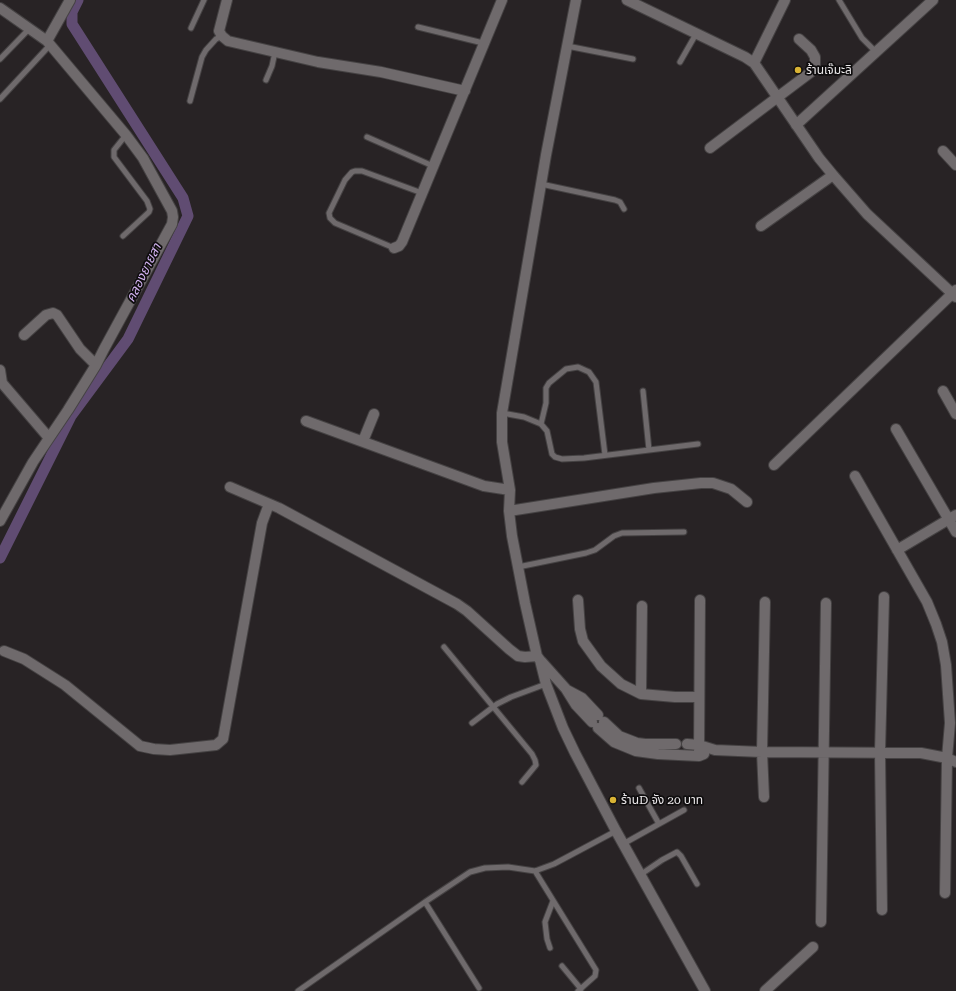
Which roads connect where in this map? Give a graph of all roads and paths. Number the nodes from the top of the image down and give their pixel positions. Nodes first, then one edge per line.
1 (70, 0) edge
2 (204, 0) edge
3 (227, 0) edge
4 (502, 0) edge
5 (576, 0) edge
6 (627, 0) edge
7 (785, 0) edge
8 (839, 0) edge
9 (933, 0) edge
10 (0, 8) edge
11 (418, 27) dead end
12 (30, 28) junction
13 (192, 28) dead end
14 (696, 34) junction
15 (222, 36) junction
16 (799, 39) dead end
17 (48, 43) junction
18 (483, 43) junction
19 (567, 46) junction
20 (275, 52) junction
21 (876, 52) junction
22 (0, 59) edge
23 (633, 59) dead end
24 (680, 62) dead end
25 (754, 63) junction
26 (266, 80) dead end
27 (465, 91) junction
28 (779, 97) junction
29 (0, 99) edge
30 (190, 101) dead end
31 (796, 125) junction
32 (126, 135) junction
33 (367, 137) dead end
34 (710, 148) dead end
35 (942, 151) dead end
36 (956, 165) edge
37 (433, 166) junction
38 (833, 175) junction
39 (541, 184) junction
40 (422, 193) junction
41 (624, 210) dead end
42 (761, 226) dead end
43 (123, 236) dead end
44 (394, 248) joint
45 (955, 294) edge
46 (24, 335) dead end
47 (96, 365) junction
48 (0, 370) edge
49 (643, 391) dead end
50 (943, 391) dead end
51 (502, 413) junction
52 (374, 414) dead end
53 (956, 414) edge
54 (306, 421) dead end
55 (542, 424) junction
56 (896, 429) dead end
57 (49, 438) junction
58 (363, 441) junction
59 (698, 444) dead end
60 (649, 450) junction
61 (605, 455) junction
62 (774, 465) dead end
63 (855, 476) dead end
64 (230, 487) dead end
65 (510, 490) junction
66 (747, 502) dead end
67 (269, 504) junction
68 (509, 511) junction
69 (1, 513) edge
70 (953, 518) edge
71 (684, 532) dead end
72 (956, 532) edge
73 (897, 550) junction
74 (518, 567) junction
75 (884, 597) dead end
76 (578, 600) dead end
77 (700, 600) dead end
78 (765, 602) dead end
79 (826, 604) dead end
80 (642, 606) dead end
81 (444, 646) dead end
82 (4, 651) dead end
83 (539, 658) junction
84 (546, 684) junction
85 (641, 694) junction
86 (698, 697) junction
87 (494, 706) junction
88 (472, 723) dead end
89 (952, 735) edge
90 (699, 745) junction
91 (637, 747) junction
92 (715, 750) junction
93 (762, 752) junction
94 (824, 752) junction
95 (880, 752) junction
96 (699, 756) junction
97 (952, 760) edge
98 (522, 782) dead end
99 (639, 788) dead end
100 (764, 797) dead end
101 (684, 810) dead end
102 (659, 824) junction
103 (616, 831) junction
104 (624, 844) junction
105 (535, 871) junction
106 (640, 875) junction
107 (697, 884) dead end
108 (945, 893) dead end
109 (554, 901) junction
110 (425, 902) junction
111 (882, 910) dead end
112 (821, 922) dead end
113 (813, 947) dead end
114 (550, 948) dead end
115 (562, 966) dead end
116 (479, 988) dead end
117 (579, 990) edge
118 (298, 991) edge
119 (705, 991) edge
120 (765, 991) edge

1 - 17 street
2 - 13 lane
3 - 15 street
4 - 18 street
5 - 19 street
6 - 14 street
7 - 25 street
8 - 21 lane
9 - 21 street
10 - 12 street
11 - 18 lane
12 - 17 street
12 - 22 lane
14 - 24 lane
14 - 25 street
15 - 20 street
15 - 30 lane
16 - 28 street
17 - 29 lane
17 - 32 street
18 - 27 street
19 - 23 lane
19 - 39 street
20 - 26 lane
20 - 27 street
21 - 31 street
25 - 28 street
27 - 37 street
28 - 31 street
28 - 34 street
31 - 38 street
32 - 43 lane
32 - 47 street
33 - 37 lane
35 - 36 street
37 - 40 street
38 - 42 street
38 - 45 street
39 - 41 lane
39 - 51 street
40 - 44 street
40 - 44 lane
45 - 62 street
46 - 47 street
47 - 57 street
48 - 57 street
49 - 60 lane
50 - 53 street
51 - 55 lane
51 - 65 street
52 - 58 street
54 - 58 street
55 - 61 lane
55 - 61 lane
56 - 70 street
57 - 69 street
58 - 65 street
59 - 60 lane
60 - 61 lane
63 - 73 street
64 - 67 street
65 - 68 street
66 - 68 street
67 - 82 street
67 - 83 street
68 - 74 street
70 - 72 street
70 - 73 street
71 - 74 lane
73 - 89 street
74 - 83 street
75 - 95 street
76 - 85 street
77 - 86 street
78 - 93 street
79 - 94 street
80 - 85 street
81 - 87 lane
83 - 84 street
83 - 91 street
84 - 87 lane
84 - 103 street
85 - 86 street
86 - 90 street
87 - 88 lane
87 - 98 lane
89 - 97 street
90 - 91 street
90 - 92 street
90 - 96 street
91 - 96 street
92 - 93 street
92 - 96 street
93 - 94 street
93 - 100 street
94 - 95 street
94 - 112 street
95 - 97 street
95 - 111 street
97 - 108 street
99 - 102 lane
101 - 102 lane
102 - 104 lane
103 - 104 street
103 - 105 lane
104 - 106 street
105 - 109 lane
105 - 110 lane
106 - 107 lane
106 - 119 street
109 - 114 lane
109 - 117 lane
110 - 116 lane
110 - 118 lane
113 - 120 street
115 - 117 lane

